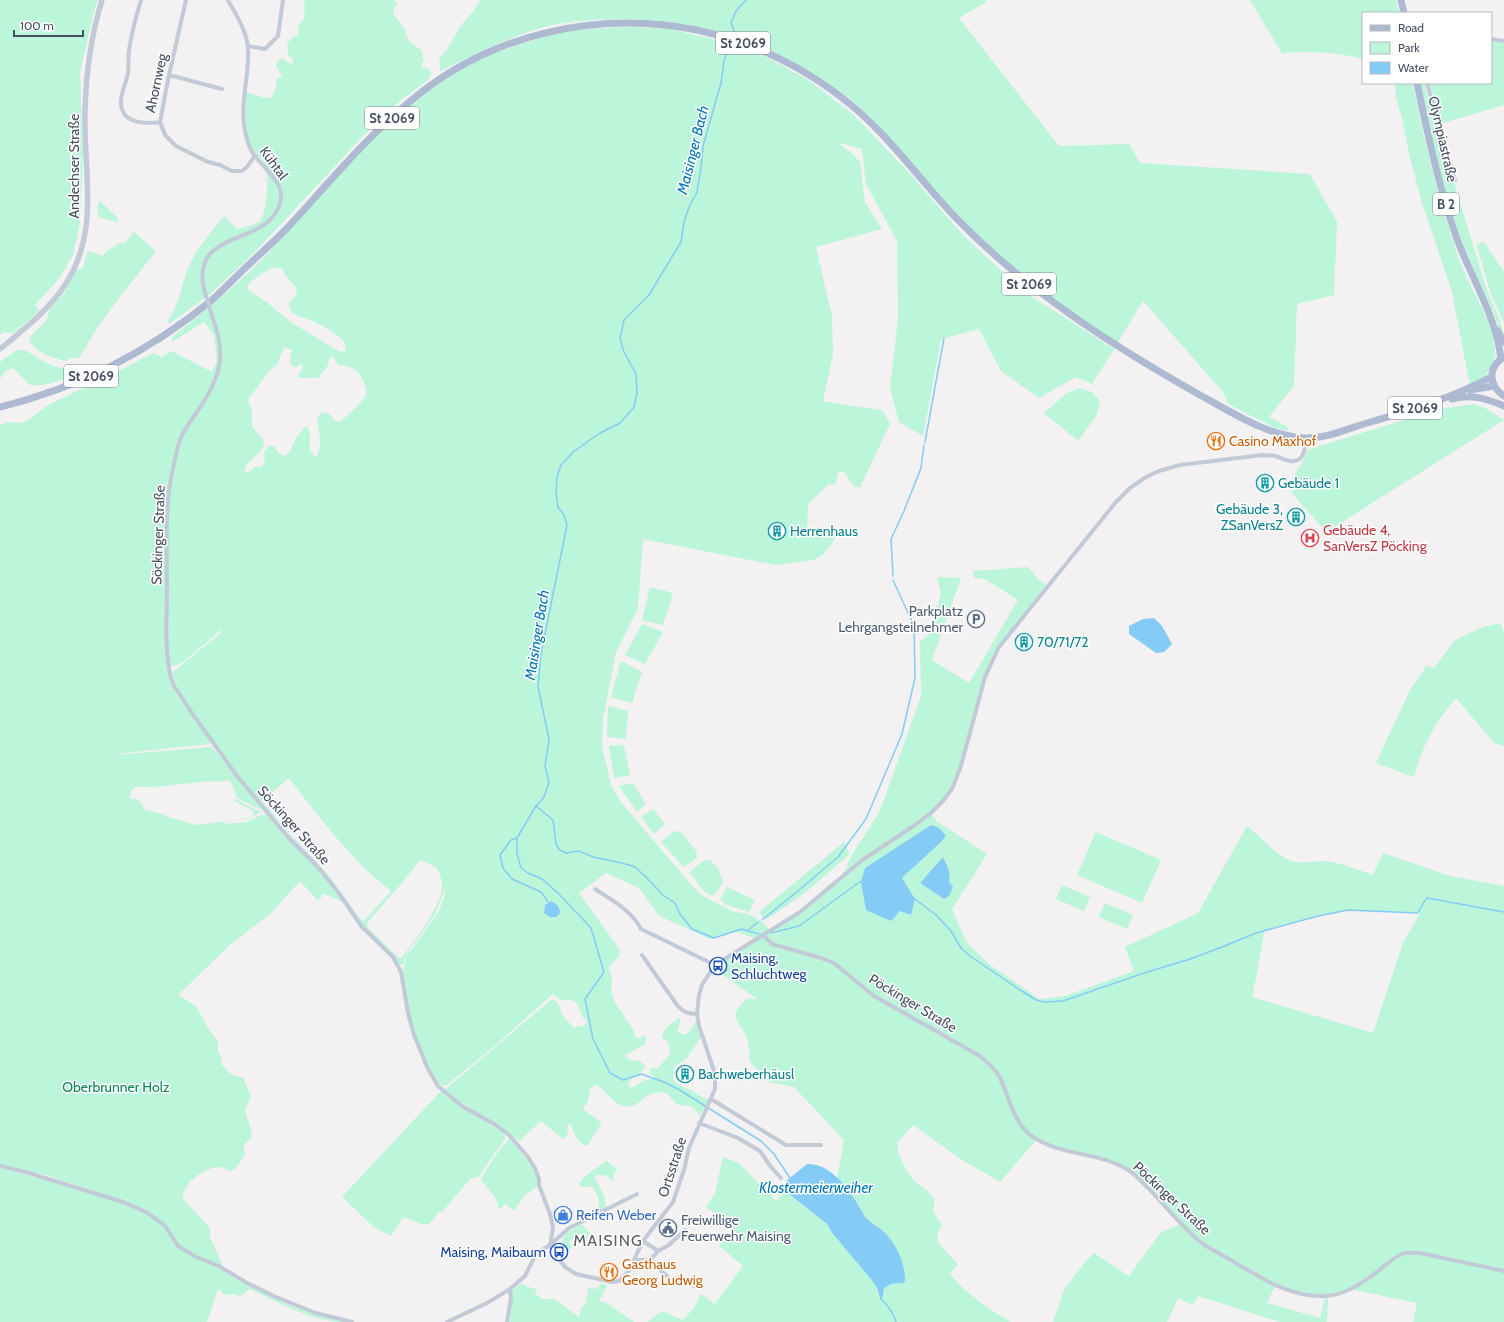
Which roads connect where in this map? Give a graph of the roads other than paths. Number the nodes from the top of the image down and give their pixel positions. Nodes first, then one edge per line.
1 (102, 0) edge
2 (141, 0) edge
3 (186, 0) edge
4 (228, 0) edge
5 (284, 0) edge
6 (1401, 0) edge
7 (1404, 12) edge
8 (1492, 39) edge
9 (1504, 41) edge
10 (248, 46) junction
11 (169, 75) junction
12 (1417, 84) edge
13 (1426, 84) edge
14 (222, 89) dead end
15 (160, 122) junction
16 (255, 155) junction
17 (1455, 180) dead end
18 (1491, 319) junction
19 (1504, 342) edge
20 (0, 349) edge
21 (1502, 358) edge
22 (219, 371) joint
23 (1491, 377) junction
24 (1494, 386) junction
25 (1466, 390) junction
26 (1504, 396) edge
27 (1444, 398) junction
28 (1504, 406) edge
29 (0, 407) edge
30 (1305, 438) junction
31 (595, 889) dead end
32 (763, 936) junction
33 (642, 955) dead end
34 (715, 965) junction
35 (697, 1014) junction
36 (710, 1101) junction
37 (700, 1123) junction
38 (821, 1146) dead end
39 (0, 1166) edge
40 (781, 1178) dead end
41 (637, 1194) dead end
42 (685, 1230) dead end
43 (643, 1241) junction
44 (550, 1245) junction
45 (658, 1251) junction
46 (634, 1260) junction
47 (650, 1260) junction
48 (1504, 1271) edge
49 (694, 1286) dead end
50 (510, 1289) junction
51 (454, 1321) edge
52 (352, 1322) edge
53 (447, 1322) edge
54 (507, 1322) edge

1 - 20 street, Andechser Straße
2 - 15 street
3 - 11 street, Ahornweg
4 - 10 street, Kühtal
5 - 10 street
6 - 7 main road
8 - 9 street
10 - 16 street, Kühtal
11 - 14 street
11 - 15 street, Ahornweg
12 - 18 main road, Olympiastraße / B 2
13 - 17 street
15 - 16 street, Ahornweg
16 - 22 street, Kühtal, bridge
18 - 19 main road, B 2
18 - 21 main road, Olympiastraße / B 2
21 - 23 main road
22 - 44 street, Söckinger Straße
23 - 24 main road
23 - 25 main road, St 2069
24 - 25 main road, St 2069
24 - 26 main road
25 - 27 main road, St 2069
27 - 28 main road, St 2069
27 - 30 main road, St 2069
29 - 30 main road, St 2069
30 - 32 street
31 - 34 street
32 - 34 street
32 - 48 street, Pöckinger Straße
33 - 35 street
34 - 35 street, Ortsstraße
35 - 36 street, Ortsstraße
36 - 37 street, Ortsstraße
36 - 38 street
37 - 40 street
37 - 43 street, Ortsstraße
39 - 52 street
41 - 44 street
42 - 45 street
43 - 45 street
43 - 46 street, Ortsstraße
44 - 46 street, Ortsstraße
44 - 50 street
45 - 47 street
46 - 47 street
47 - 49 street
50 - 51 street
50 - 54 street
51 - 53 street

